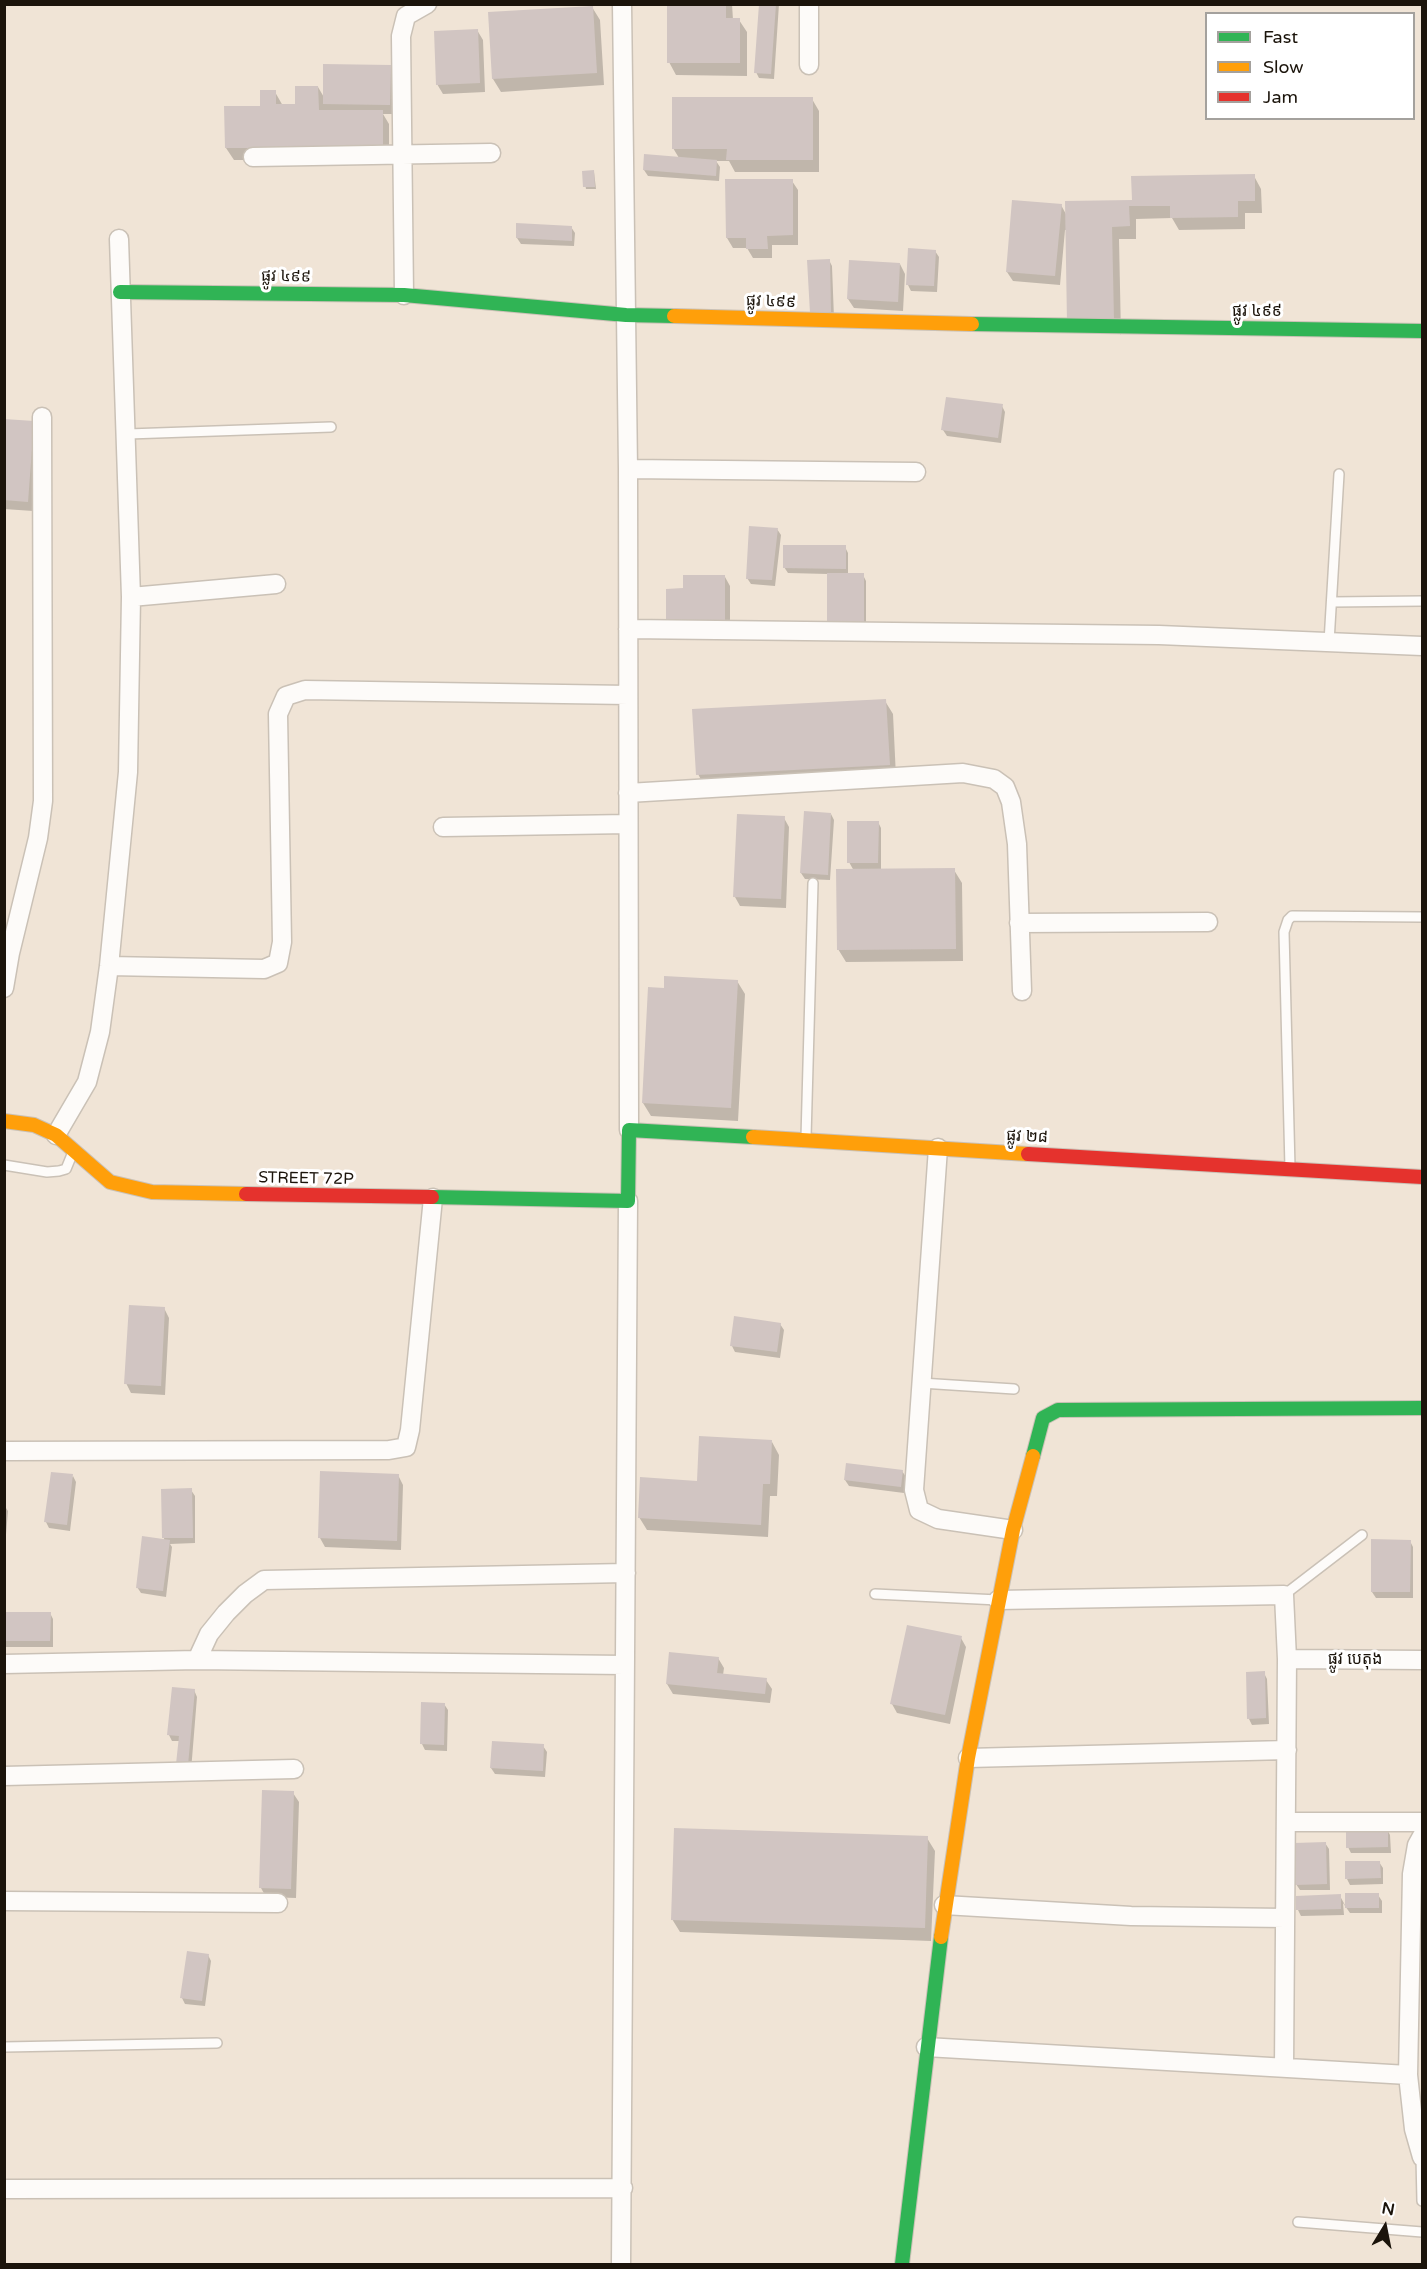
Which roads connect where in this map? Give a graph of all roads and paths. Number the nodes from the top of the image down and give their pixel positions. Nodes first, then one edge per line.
1 (427, 4) edge
2 (621, 4) edge
3 (809, 4) edge
4 (809, 65) dead end
5 (491, 153) dead end
6 (402, 154) junction
7 (253, 157) dead end
8 (119, 239) dead end
9 (120, 292) junction
10 (404, 295) junction
11 (626, 315) junction
12 (1422, 331) edge
13 (42, 417) dead end
14 (331, 427) dead end
15 (128, 434) junction
16 (628, 469) junction
17 (916, 472) dead end
18 (1339, 474) dead end
19 (276, 584) dead end
20 (131, 597) junction
21 (1422, 601) edge
22 (1332, 602) junction
23 (628, 629) junction
24 (1329, 642) junction
25 (1422, 646) edge
26 (628, 695) junction
27 (628, 793) junction
28 (628, 824) junction
29 (443, 827) dead end
30 (813, 883) dead end
31 (1422, 917) edge
32 (1208, 922) dead end
33 (1019, 923) junction
34 (109, 966) junction
35 (4, 988) edge
36 (1022, 991) dead end
37 (4, 1120) edge
38 (629, 1130) junction
39 (56, 1134) junction
40 (806, 1140) junction
41 (938, 1148) junction
42 (74, 1150) junction
43 (4, 1165) edge
44 (1290, 1168) junction
45 (1422, 1177) edge
46 (433, 1198) junction
47 (628, 1201) junction
48 (921, 1383) junction
49 (1014, 1389) dead end
50 (1422, 1408) edge
51 (4, 1451) edge
52 (1013, 1530) junction
53 (1362, 1535) dead end
54 (626, 1573) junction
55 (875, 1594) dead end
56 (1284, 1594) junction
57 (998, 1600) junction
58 (1287, 1659) junction
59 (197, 1660) junction
60 (1422, 1660) edge
61 (4, 1664) edge
62 (624, 1665) junction
63 (1287, 1750) junction
64 (968, 1758) junction
65 (294, 1768) dead end
66 (4, 1776) edge
67 (1286, 1822) junction
68 (1422, 1822) edge
69 (1422, 1836) edge
70 (4, 1900) edge
71 (278, 1903) dead end
72 (945, 1905) junction
73 (1285, 1918) junction
74 (1417, 1938) edge
75 (217, 2043) dead end
76 (4, 2047) edge
77 (926, 2047) junction
78 (1284, 2067) junction
79 (1408, 2075) junction
80 (1421, 2158) edge
81 (623, 2188) junction
82 (4, 2189) edge
83 (1422, 2201) edge
84 (1298, 2222) dead end
85 (1422, 2232) edge
86 (621, 2265) edge
87 (902, 2265) edge

1 - 6 street
2 - 11 street
3 - 4 street
5 - 6 street
6 - 7 street
6 - 10 street
8 - 9 street
9 - 10 street, ផ្លូវ ៤៩៩
9 - 15 street
10 - 11 street, ផ្លូវ ៤៩៩
11 - 12 street, ផ្លូវ ៤៩៩
11 - 16 street
13 - 35 street
14 - 15 lane
15 - 20 street
16 - 17 street
16 - 23 street
18 - 22 lane
19 - 20 street
20 - 34 street
21 - 22 lane
22 - 24 lane
23 - 24 street
23 - 26 street
24 - 25 street
26 - 27 street
26 - 34 street
27 - 28 street
27 - 33 street
28 - 29 street
28 - 38 street
30 - 40 lane
31 - 44 lane
32 - 33 street
33 - 36 street
34 - 39 street
37 - 39 street, STREET 72P
38 - 40 street, ផ្លូវ ២៨
38 - 47 street
39 - 42 street, STREET 72P
40 - 41 street, ផ្លូវ ២៨
41 - 44 street, ផ្លូវ ២៨
41 - 48 street
42 - 43 lane
42 - 46 street, STREET 72P
44 - 45 street, ផ្លូវ ២៨
46 - 47 street, STREET 72P
46 - 51 street
47 - 54 street
48 - 49 lane
48 - 52 street
50 - 52 street
52 - 57 street
53 - 56 lane
54 - 59 street
54 - 62 street
55 - 57 lane
56 - 57 street
56 - 58 street
57 - 64 street
58 - 60 street, ផ្លូវ បេតុង
58 - 63 street
59 - 61 street
59 - 62 street
62 - 81 street
63 - 64 street
63 - 67 street
64 - 72 street
65 - 66 street
67 - 68 street
67 - 73 street
69 - 74 street
70 - 71 street
72 - 73 street
72 - 77 street
73 - 78 street
74 - 79 street
75 - 76 lane
77 - 78 street
77 - 87 street
78 - 79 street
79 - 80 street
80 - 83 lane
81 - 82 street
81 - 86 street
84 - 85 lane

